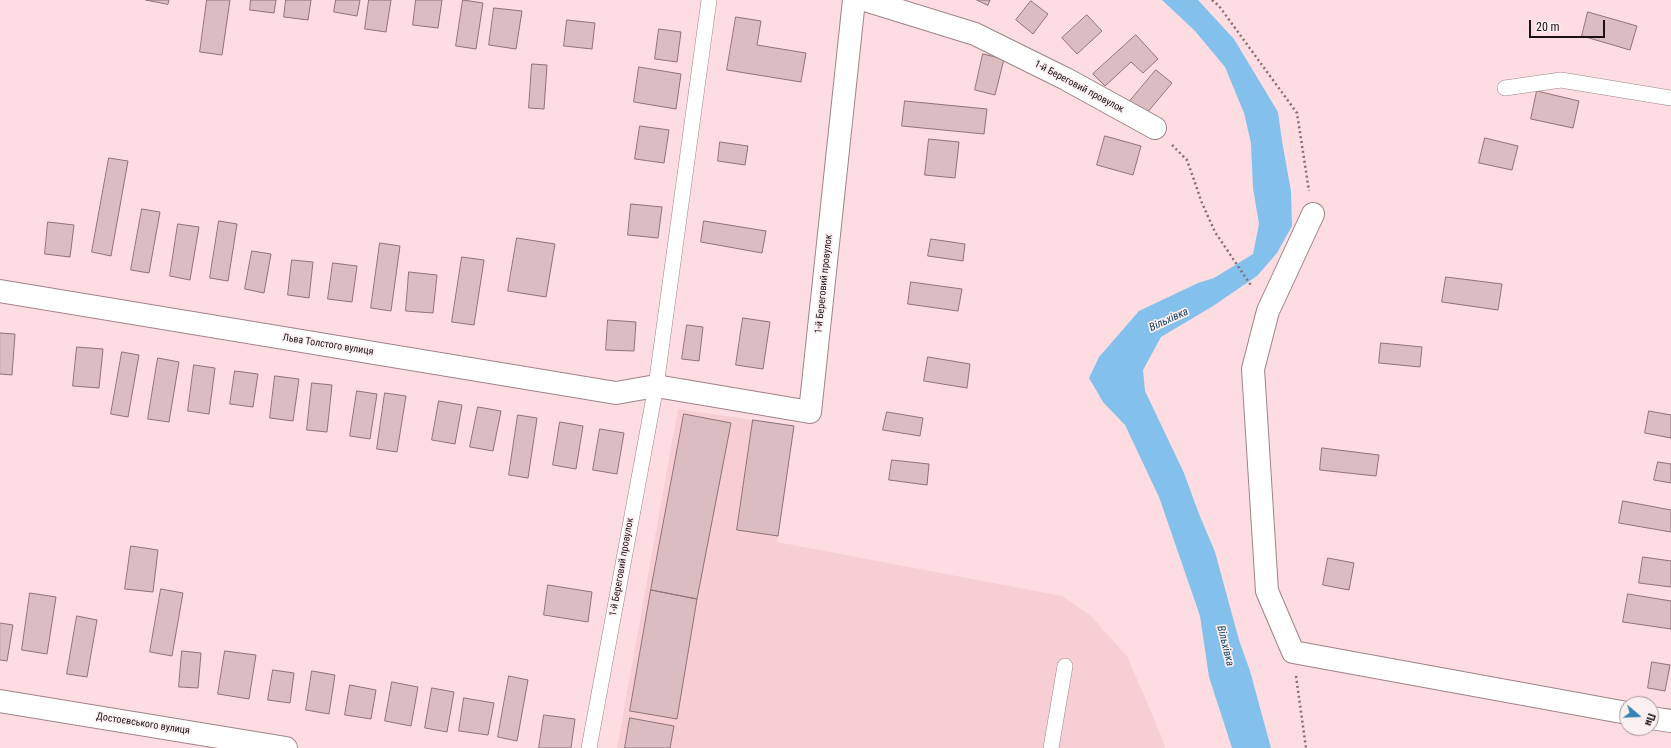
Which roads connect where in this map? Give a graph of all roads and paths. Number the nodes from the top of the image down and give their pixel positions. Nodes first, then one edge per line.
1 (709, 0) edge
2 (854, 0) edge
3 (865, 0) edge
4 (1212, 0) edge
5 (1505, 88) dead end
6 (1671, 98) edge
7 (1155, 128) joint
8 (1313, 214) joint
9 (0, 291) edge
10 (1268, 311) junction
11 (656, 386) junction
12 (1293, 652) junction
13 (1064, 666) dead end
14 (0, 701) edge
15 (1619, 712) edge
16 (1659, 720) edge
17 (1671, 722) edge
18 (286, 748) edge
19 (588, 748) edge
20 (1051, 748) edge
21 (1306, 748) edge

1 - 11 lane, 1-й Береговий провулок
2 - 11 street, 1-й Береговий провулок
3 - 7 street, 1-й Береговий провулок
4 - 8 path
5 - 6 lane
7 - 10 path
8 - 10 street
9 - 11 street, Льва Толстого вулиця
10 - 12 street
11 - 19 lane, 1-й Береговий провулок
12 - 15 street
12 - 21 path
13 - 20 lane
14 - 18 street, Достоєвського вулиця
16 - 17 street

